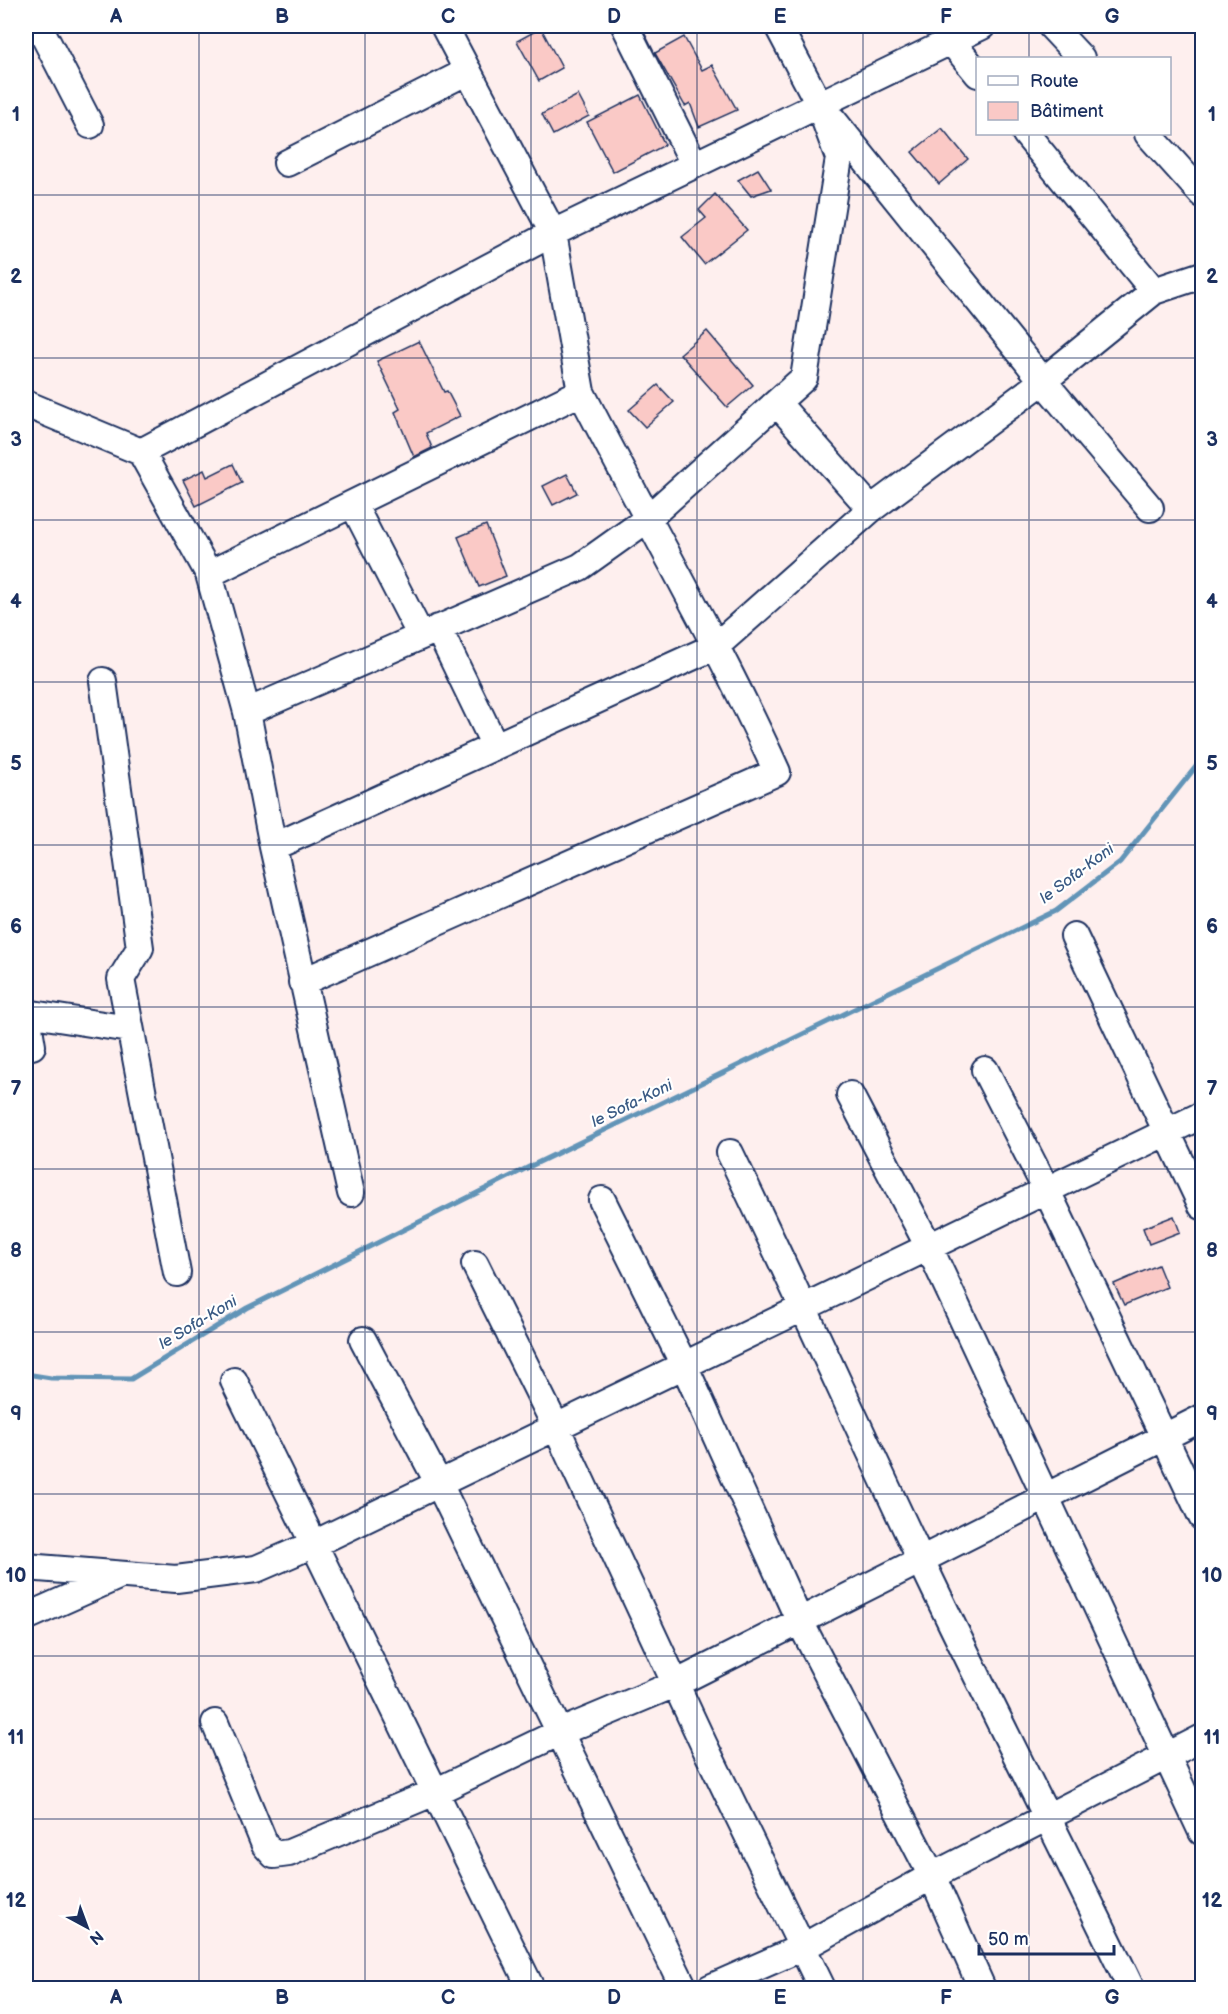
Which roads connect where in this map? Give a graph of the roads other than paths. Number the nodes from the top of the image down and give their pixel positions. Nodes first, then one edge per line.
1 (39, 26) edge
2 (444, 26) edge
3 (625, 26) edge
4 (778, 26) edge
5 (982, 26) edge
6 (1051, 26) edge
7 (946, 33) edge
8 (1080, 57) edge
9 (468, 71) junction
10 (976, 71) edge
11 (819, 104) junction
12 (90, 125) dead end
13 (1027, 135) edge
14 (1149, 135) edge
15 (287, 163) dead end
16 (694, 164) junction
17 (1203, 194) edge
18 (553, 233) junction
19 (1203, 275) edge
20 (1154, 291) junction
21 (1043, 381) junction
22 (581, 392) junction
23 (777, 403) junction
24 (26, 404) edge
25 (141, 452) junction
26 (352, 504) junction
27 (1150, 508) dead end
28 (871, 509) junction
29 (646, 520) junction
30 (209, 574) junction
31 (429, 632) junction
32 (716, 646) junction
33 (103, 681) dead end
34 (247, 712) junction
35 (495, 746) junction
36 (273, 847) junction
37 (1074, 936) dead end
38 (302, 982) junction
39 (26, 1012) edge
40 (129, 1029) junction
41 (32, 1046) dead end
42 (986, 1070) dead end
43 (850, 1095) dead end
44 (1203, 1115) edge
45 (1167, 1133) junction
46 (730, 1153) dead end
47 (1047, 1191) junction
48 (351, 1193) dead end
49 (602, 1200) dead end
50 (1203, 1206) edge
51 (928, 1247) junction
52 (475, 1264) dead end
53 (177, 1273) dead end
54 (805, 1307) junction
55 (363, 1340) dead end
56 (684, 1365) junction
57 (234, 1381) dead end
58 (1203, 1418) edge
59 (556, 1427) junction
60 (1164, 1437) junction
61 (439, 1484) junction
62 (1047, 1498) junction
63 (1203, 1517) edge
64 (314, 1544) junction
65 (920, 1559) junction
66 (26, 1567) edge
67 (119, 1576) junction
68 (26, 1617) edge
69 (799, 1620) junction
70 (675, 1684) junction
71 (215, 1723) dead end
72 (558, 1733) junction
73 (1203, 1738) edge
74 (1166, 1754) junction
75 (435, 1792) junction
76 (1048, 1815) junction
77 (1203, 1832) edge
78 (932, 1876) junction
79 (803, 1947) junction
80 (531, 1989) edge
81 (684, 1989) edge
82 (710, 1989) edge
83 (822, 1989) edge
84 (982, 1989) edge
85 (1131, 1989) edge

1 - 12 street
2 - 9 street
3 - 16 street
4 - 11 street
5 - 7 street
6 - 8 street
7 - 10 street
7 - 11 street
9 - 15 street
9 - 18 street
11 - 16 street
11 - 21 street
11 - 23 street
13 - 20 street
14 - 17 street
16 - 18 street
18 - 22 street
18 - 25 street
19 - 20 street
20 - 21 street
21 - 27 street
21 - 28 street
22 - 26 street
22 - 29 street
23 - 28 street
23 - 29 street
24 - 25 street
25 - 30 street
26 - 30 street
26 - 31 street
28 - 32 street
29 - 31 street
29 - 32 street
30 - 34 street
31 - 34 street
31 - 35 street
32 - 35 street
32 - 38 street
33 - 40 street
34 - 36 street
35 - 36 street
36 - 38 street
37 - 45 street
38 - 48 street
39 - 40 street
39 - 41 street
40 - 53 street
42 - 47 street
43 - 51 street
44 - 45 street
45 - 47 street
45 - 50 street
46 - 54 street
47 - 51 street
47 - 60 street
49 - 56 street
51 - 54 street
51 - 62 street
52 - 59 street
54 - 56 street
54 - 65 street
55 - 61 street
56 - 59 street
56 - 69 street
57 - 64 street
58 - 60 street
59 - 61 street
59 - 70 street
60 - 62 street
60 - 63 street
61 - 64 street
61 - 72 street
62 - 65 street
62 - 74 street
64 - 67 street
64 - 75 street
65 - 69 street
65 - 76 street
66 - 67 street
67 - 68 street
69 - 70 street
69 - 78 street
70 - 72 street
70 - 79 street
71 - 75 street
72 - 75 street
72 - 81 street
73 - 74 street
74 - 76 street
74 - 77 street
75 - 80 street
76 - 78 street
76 - 85 street
78 - 79 street
78 - 84 street
79 - 82 street
79 - 83 street

